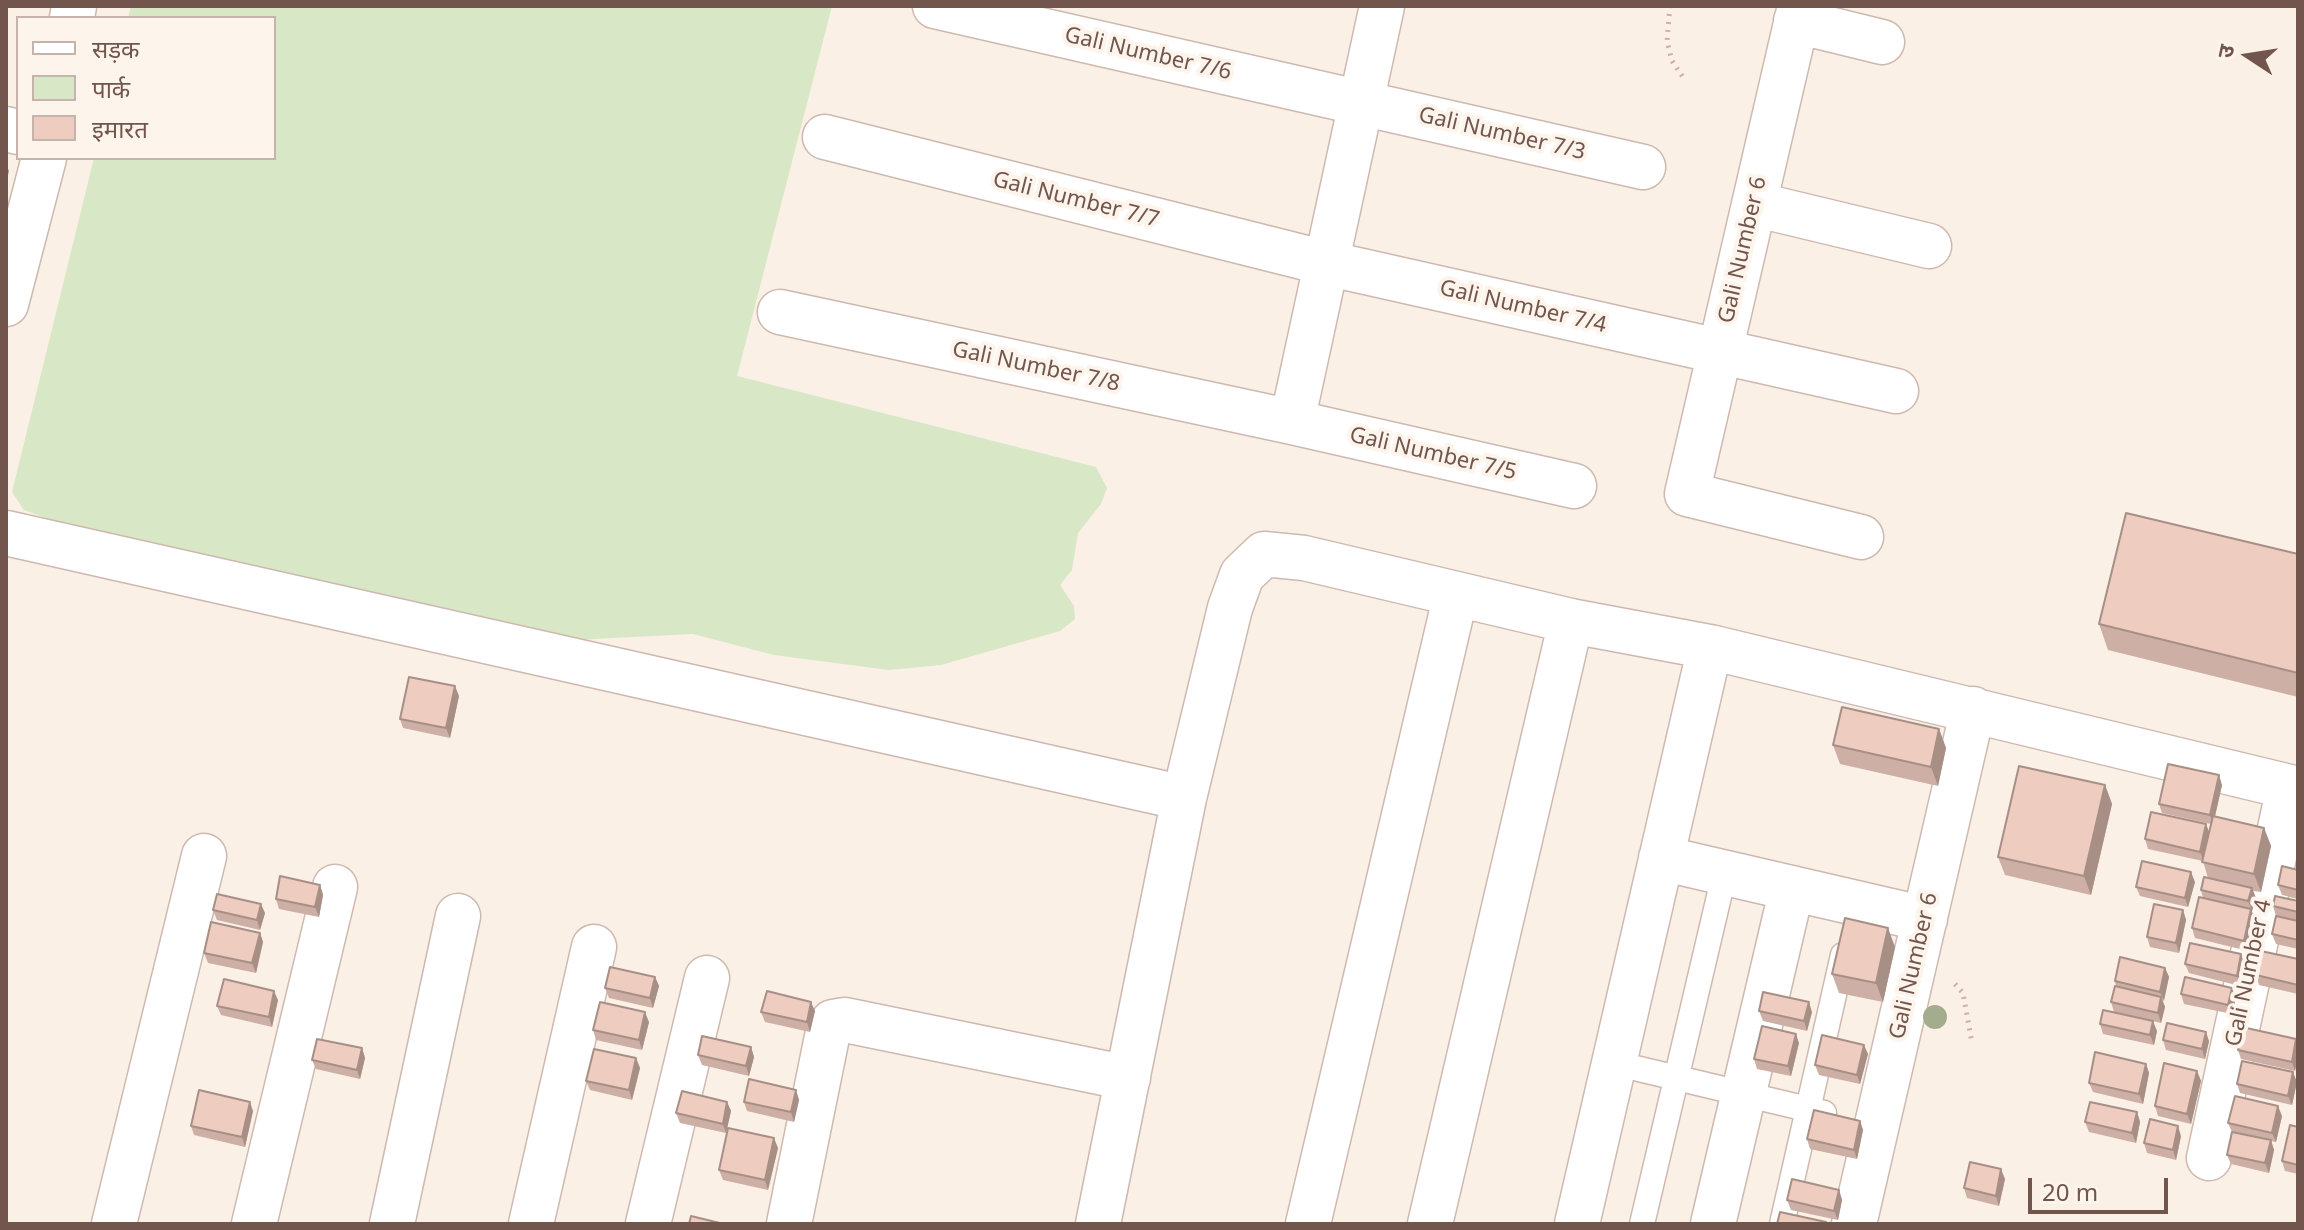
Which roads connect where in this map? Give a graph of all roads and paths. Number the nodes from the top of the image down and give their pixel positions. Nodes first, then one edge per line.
1 (935, 6) edge
2 (1382, 6) edge
3 (1670, 6) edge
4 (1798, 13) edge
5 (1882, 42) dead end
6 (1685, 80) dead end
7 (1361, 102) junction
8 (825, 137) dead end
9 (43, 160) edge
10 (1643, 167) dead end
11 (1754, 204) junction
12 (1929, 246) dead end
13 (1326, 263) junction
14 (6, 304) edge
15 (780, 312) dead end
16 (1720, 351) junction
17 (1896, 391) dead end
18 (1292, 422) junction
19 (1574, 486) dead end
20 (6, 533) edge
21 (1861, 537) dead end
22 (1456, 594) junction
23 (1571, 621) junction
24 (1710, 647) junction
25 (1973, 709) junction
26 (2293, 788) edge
27 (1184, 798) junction
28 (204, 856) dead end
29 (1661, 858) junction
30 (1725, 871) junction
31 (335, 887) dead end
32 (1792, 888) junction
33 (1855, 902) junction
34 (458, 916) dead end
35 (1925, 919) junction
36 (594, 947) dead end
37 (707, 978) dead end
38 (1614, 1063) junction
39 (1677, 1077) junction
40 (1128, 1078) junction
41 (1744, 1094) junction
42 (1809, 1109) junction
43 (1877, 1126) junction
44 (2209, 1158) dead end
45 (114, 1224) edge
46 (254, 1224) edge
47 (392, 1224) edge
48 (531, 1224) edge
49 (648, 1224) edge
50 (789, 1224) edge
51 (1098, 1224) edge
52 (1308, 1224) edge
53 (1430, 1224) edge
54 (1577, 1224) edge
55 (1642, 1224) edge
56 (1713, 1224) edge
57 (1782, 1224) edge
58 (1854, 1224) edge

1 - 7 street, Gali Number 7/6
2 - 7 street
3 - 6 path
4 - 5 street
4 - 11 street, Gali Number 6
7 - 10 street, Gali Number 7/3
7 - 13 street
8 - 13 street, Gali Number 7/7
9 - 14 street
11 - 12 street
11 - 16 street, Gali Number 6
13 - 16 street, Gali Number 7/4
13 - 18 street
15 - 18 street, Gali Number 7/8
16 - 17 street, Gali Number 7/4
16 - 21 street, Gali Number 6
18 - 19 street, Gali Number 7/5
20 - 27 street
22 - 23 street
22 - 27 street
22 - 52 street
23 - 24 street
23 - 53 street
24 - 25 street
24 - 29 street
25 - 26 street
25 - 35 street, Gali Number 6
26 - 44 street, Gali Number 4
27 - 40 street
28 - 45 street
29 - 30 street
29 - 38 street
30 - 32 street
30 - 39 lane
31 - 46 street
32 - 33 street
32 - 41 street
33 - 35 street
33 - 42 lane
34 - 47 street
35 - 43 street, Gali Number 6
36 - 48 street
37 - 49 street
38 - 39 lane
38 - 54 street
39 - 41 lane
39 - 55 lane
40 - 50 street
40 - 51 street
41 - 42 lane
41 - 56 street
42 - 43 lane
42 - 57 lane
43 - 58 street, Gali Number 6

